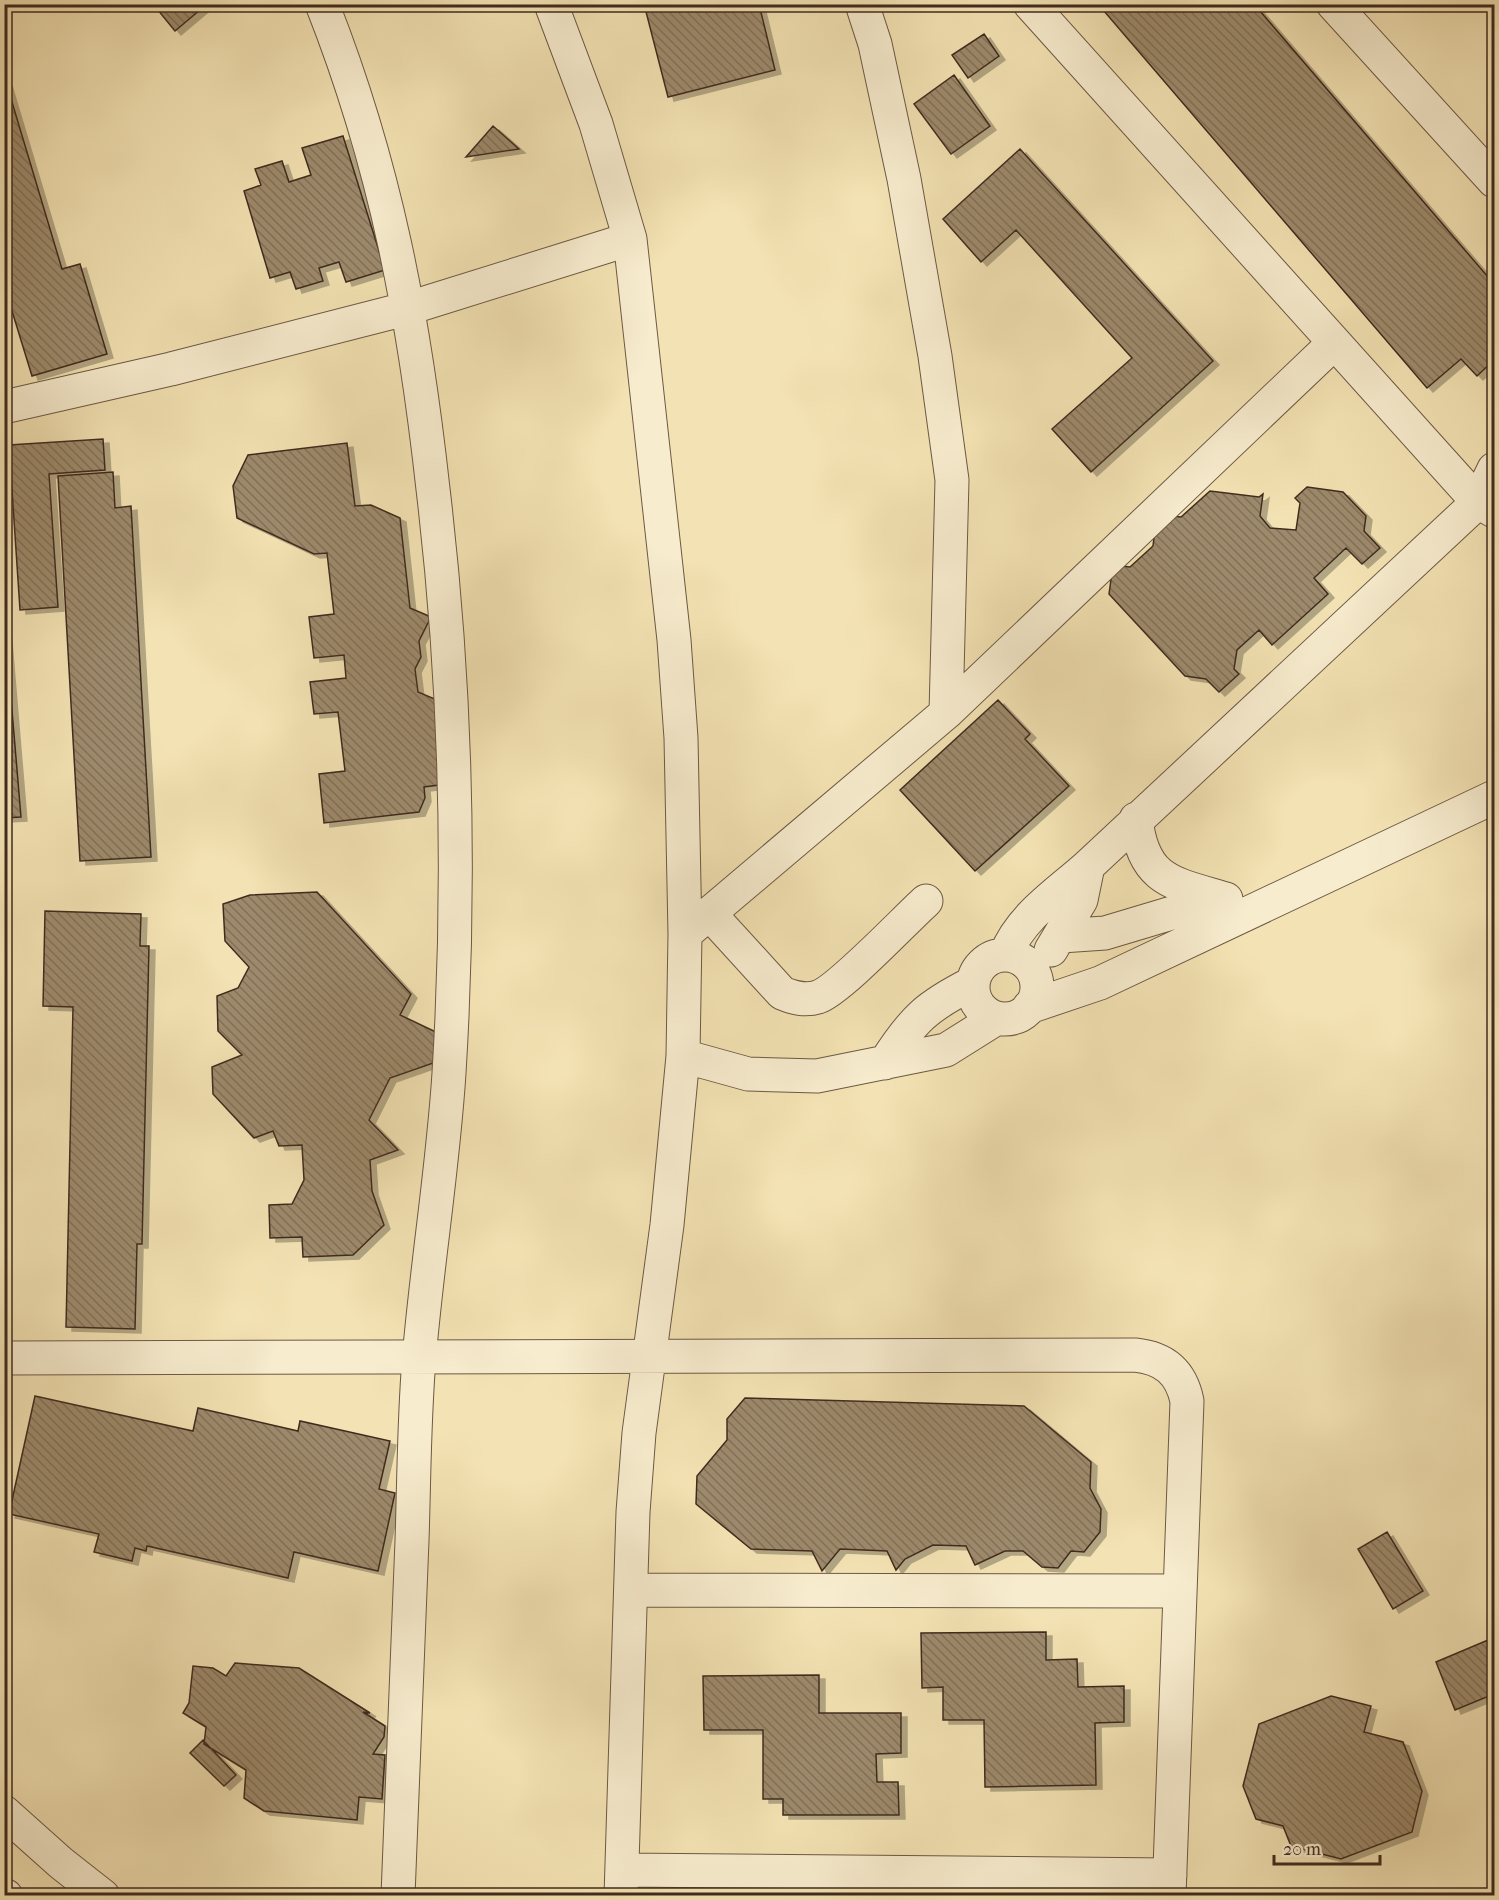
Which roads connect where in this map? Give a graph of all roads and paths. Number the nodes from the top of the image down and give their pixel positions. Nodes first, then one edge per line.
1 (322, 4) edge
2 (551, 4) edge
3 (862, 4) edge
4 (1030, 4) edge
5 (1333, 4) edge
6 (1494, 181) edge
7 (630, 239) junction
8 (409, 308) junction
9 (1333, 344) junction
10 (4, 407) edge
11 (1494, 469) edge
12 (1486, 507) edge
13 (945, 713) junction
14 (1494, 797) edge
15 (1136, 819) junction
16 (1089, 866) junction
17 (1222, 898) junction
18 (926, 902) dead end
19 (1256, 908) junction
20 (709, 913) junction
21 (685, 934) junction
22 (1061, 936) junction
23 (1006, 954) junction
24 (1034, 974) junction
25 (973, 983) junction
26 (1029, 1007) junction
27 (997, 1018) junction
28 (683, 1056) junction
29 (885, 1063) junction
30 (4, 1358) edge
31 (419, 1358) junction
32 (651, 1358) junction
33 (631, 1590) junction
34 (1180, 1591) junction
35 (4, 1812) edge
36 (622, 1883) edge
37 (1169, 1885) edge
38 (103, 1896) edge
39 (398, 1896) edge

1 - 8 street
2 - 7 street
3 - 13 street
4 - 9 street
5 - 6 street
7 - 8 street
7 - 21 street
8 - 10 street
8 - 31 street
9 - 12 street
9 - 13 street
11 - 12 street
12 - 15 street
13 - 20 street
14 - 19 street
15 - 16 street
15 - 17 street
16 - 22 street
16 - 23 street
17 - 19 street
17 - 22 street
18 - 20 street
19 - 26 street
20 - 21 street
21 - 28 street
22 - 24 street
23 - 24 street
23 - 25 street
24 - 26 street
25 - 27 street
25 - 29 street
26 - 27 street
27 - 29 street
28 - 29 street
28 - 32 street
30 - 31 street
31 - 32 street
31 - 39 street
32 - 33 street
32 - 34 street
33 - 34 street
33 - 36 street
34 - 37 street
35 - 38 street
36 - 37 street

